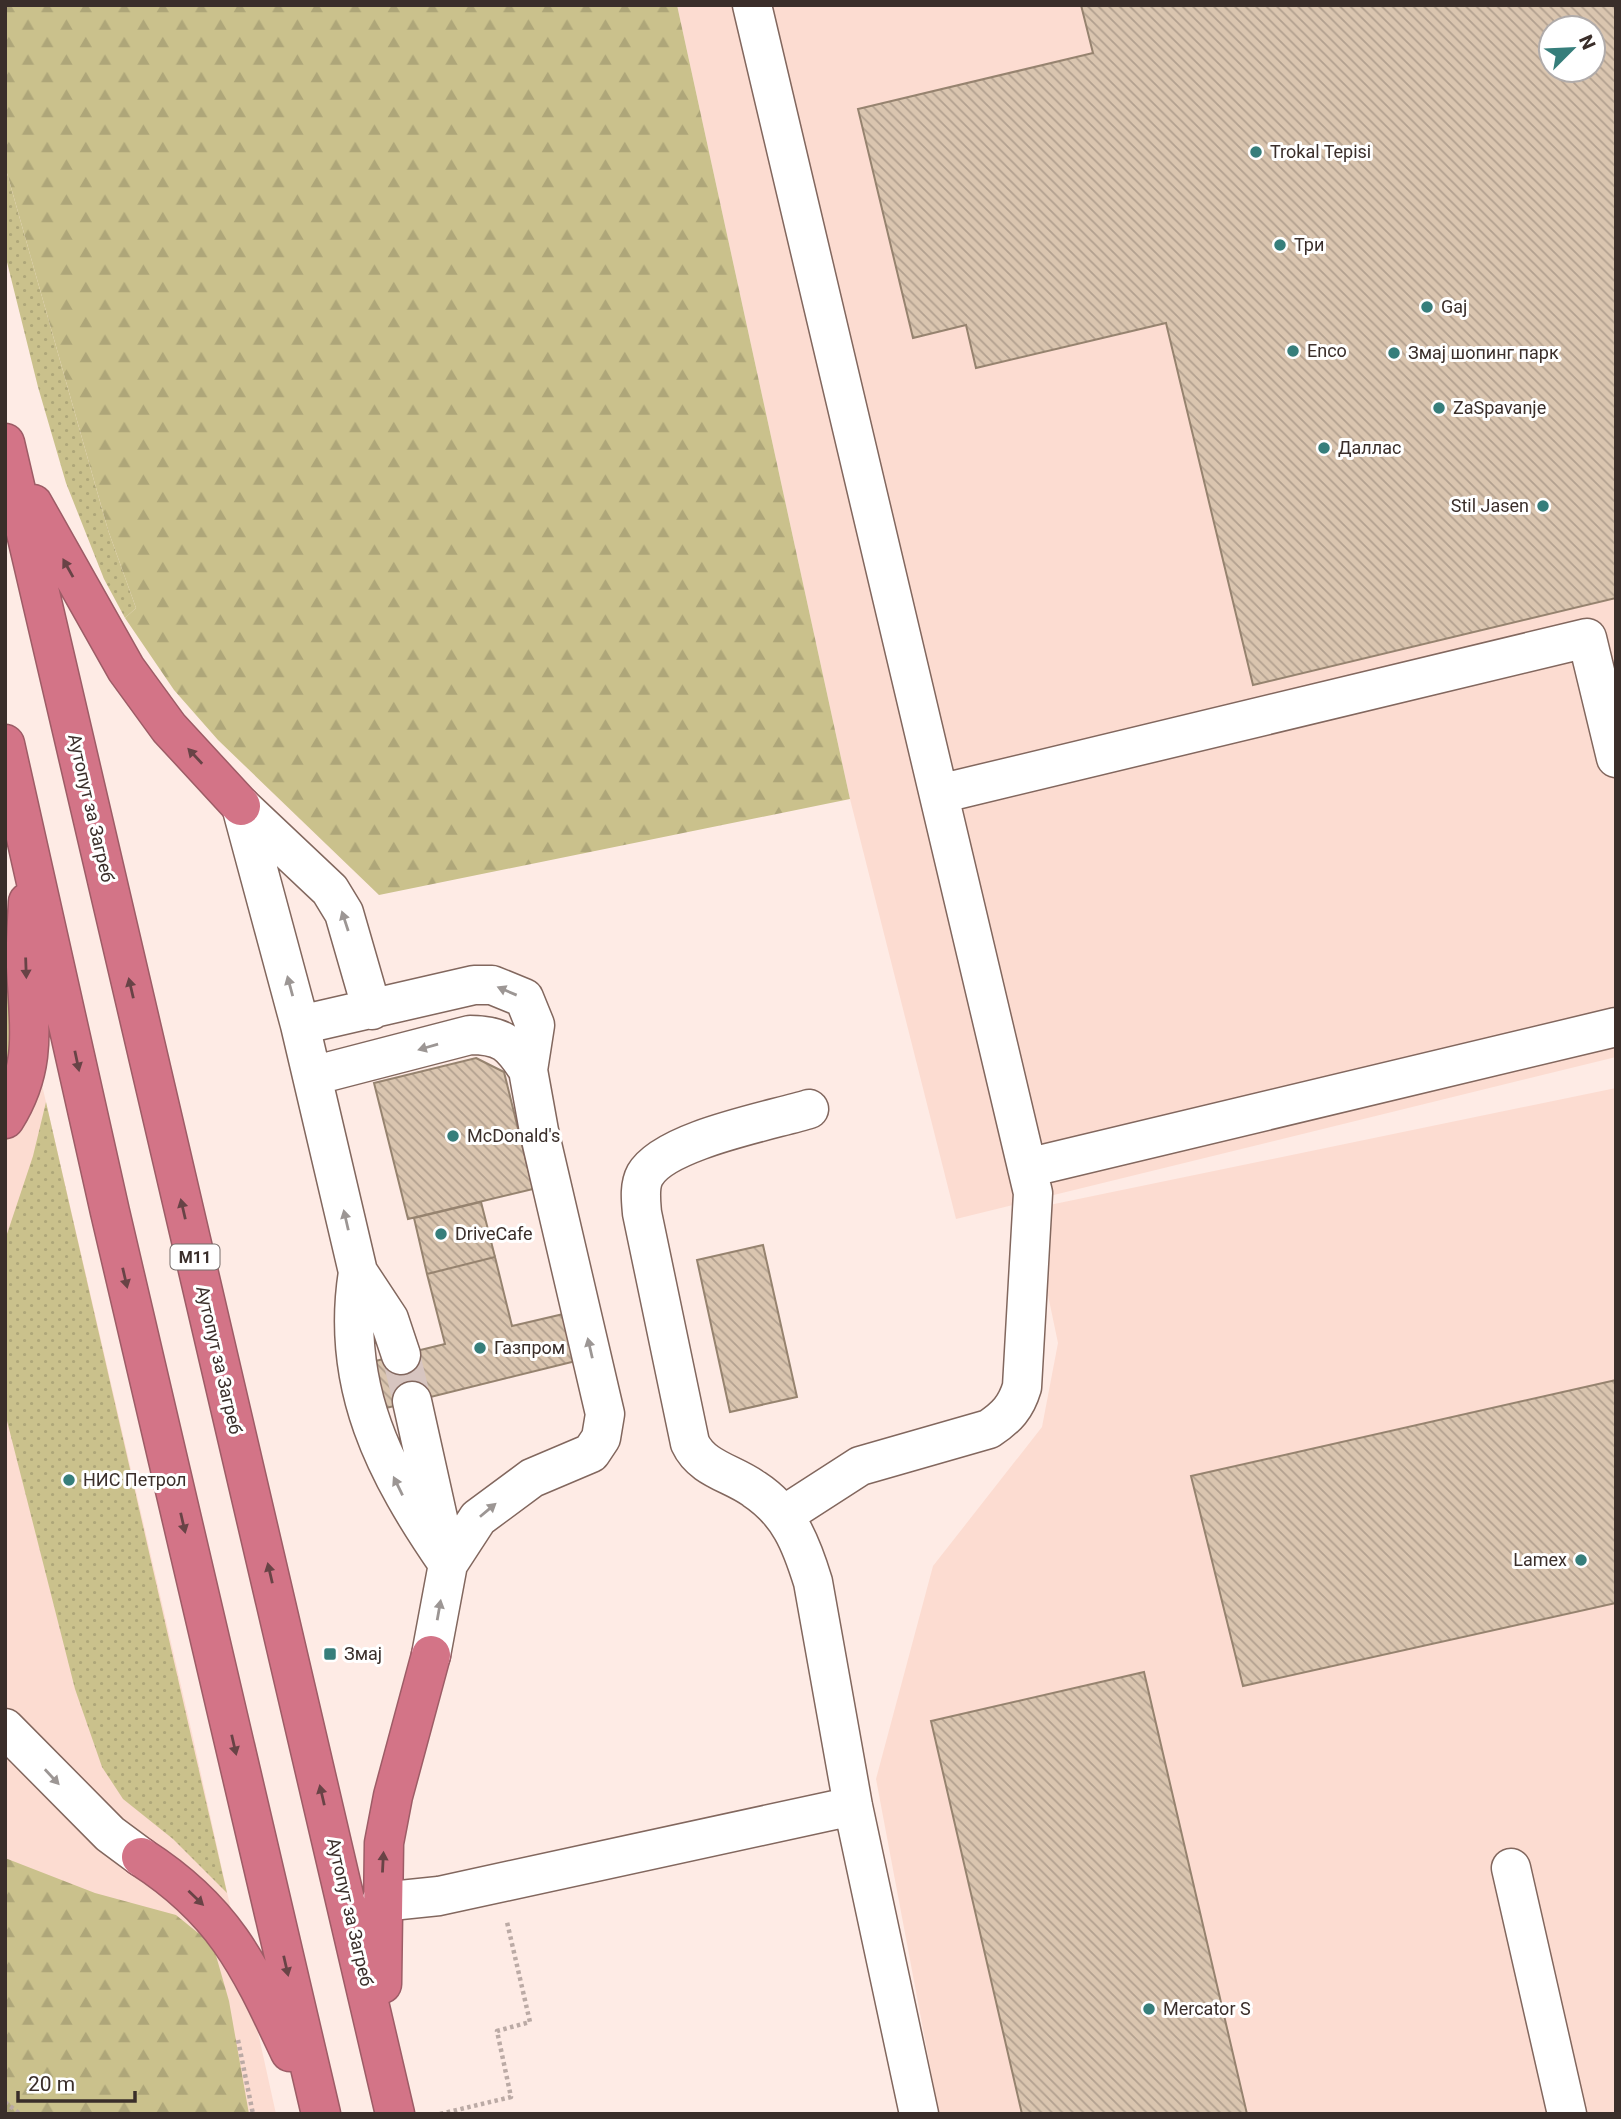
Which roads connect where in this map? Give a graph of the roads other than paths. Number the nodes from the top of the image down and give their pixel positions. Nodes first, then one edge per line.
1 (752, 5) edge
2 (7, 452) edge
3 (5, 744) edge
4 (1616, 758) edge
5 (939, 794) junction
6 (241, 806) junction
7 (31, 850) junction
8 (372, 1010) junction
9 (300, 1026) junction
10 (1616, 1027) edge
11 (528, 1070) junction
12 (312, 1076) junction
13 (809, 1109) dead end
14 (5, 1119) edge
15 (1027, 1168) junction
16 (358, 1272) junction
17 (401, 1355) tunnel mouth
18 (412, 1401) tunnel mouth
19 (784, 1515) junction
20 (448, 1564) junction
21 (431, 1655) joint
22 (5, 1728) edge
23 (853, 1806) junction
24 (141, 1857) joint
25 (1511, 1868) dead end
26 (381, 1902) junction
27 (382, 2052) junction
28 (320, 2114) edge
29 (396, 2114) edge
30 (919, 2114) edge
31 (1567, 2114) edge

1 - 5 lane
6 -> 2 highway
27 -> 2 highway, Аутопут за Загреб / M11
3 - 7 highway
4 - 5 lane
5 - 15 lane
8 -> 6 lane
9 -> 6 lane
7 -> 14 highway
7 -> 28 highway
8 - 9 lane
11 -> 8 lane
9 - 12 lane
10 - 15 lane
11 -> 12 lane
20 -> 11 lane
16 -> 12 lane
13 - 19 lane
15 - 19 lane
16 - 17 lane
20 -> 16 lane
18 - 20 lane
19 - 23 lane
21 -> 20 lane
26 -> 21 highway
22 -> 24 lane
23 - 26 lane
23 - 30 lane
24 -> 28 highway
25 - 31 lane
26 - 27 highway
27 - 29 highway, Аутопут за Загреб / M11

